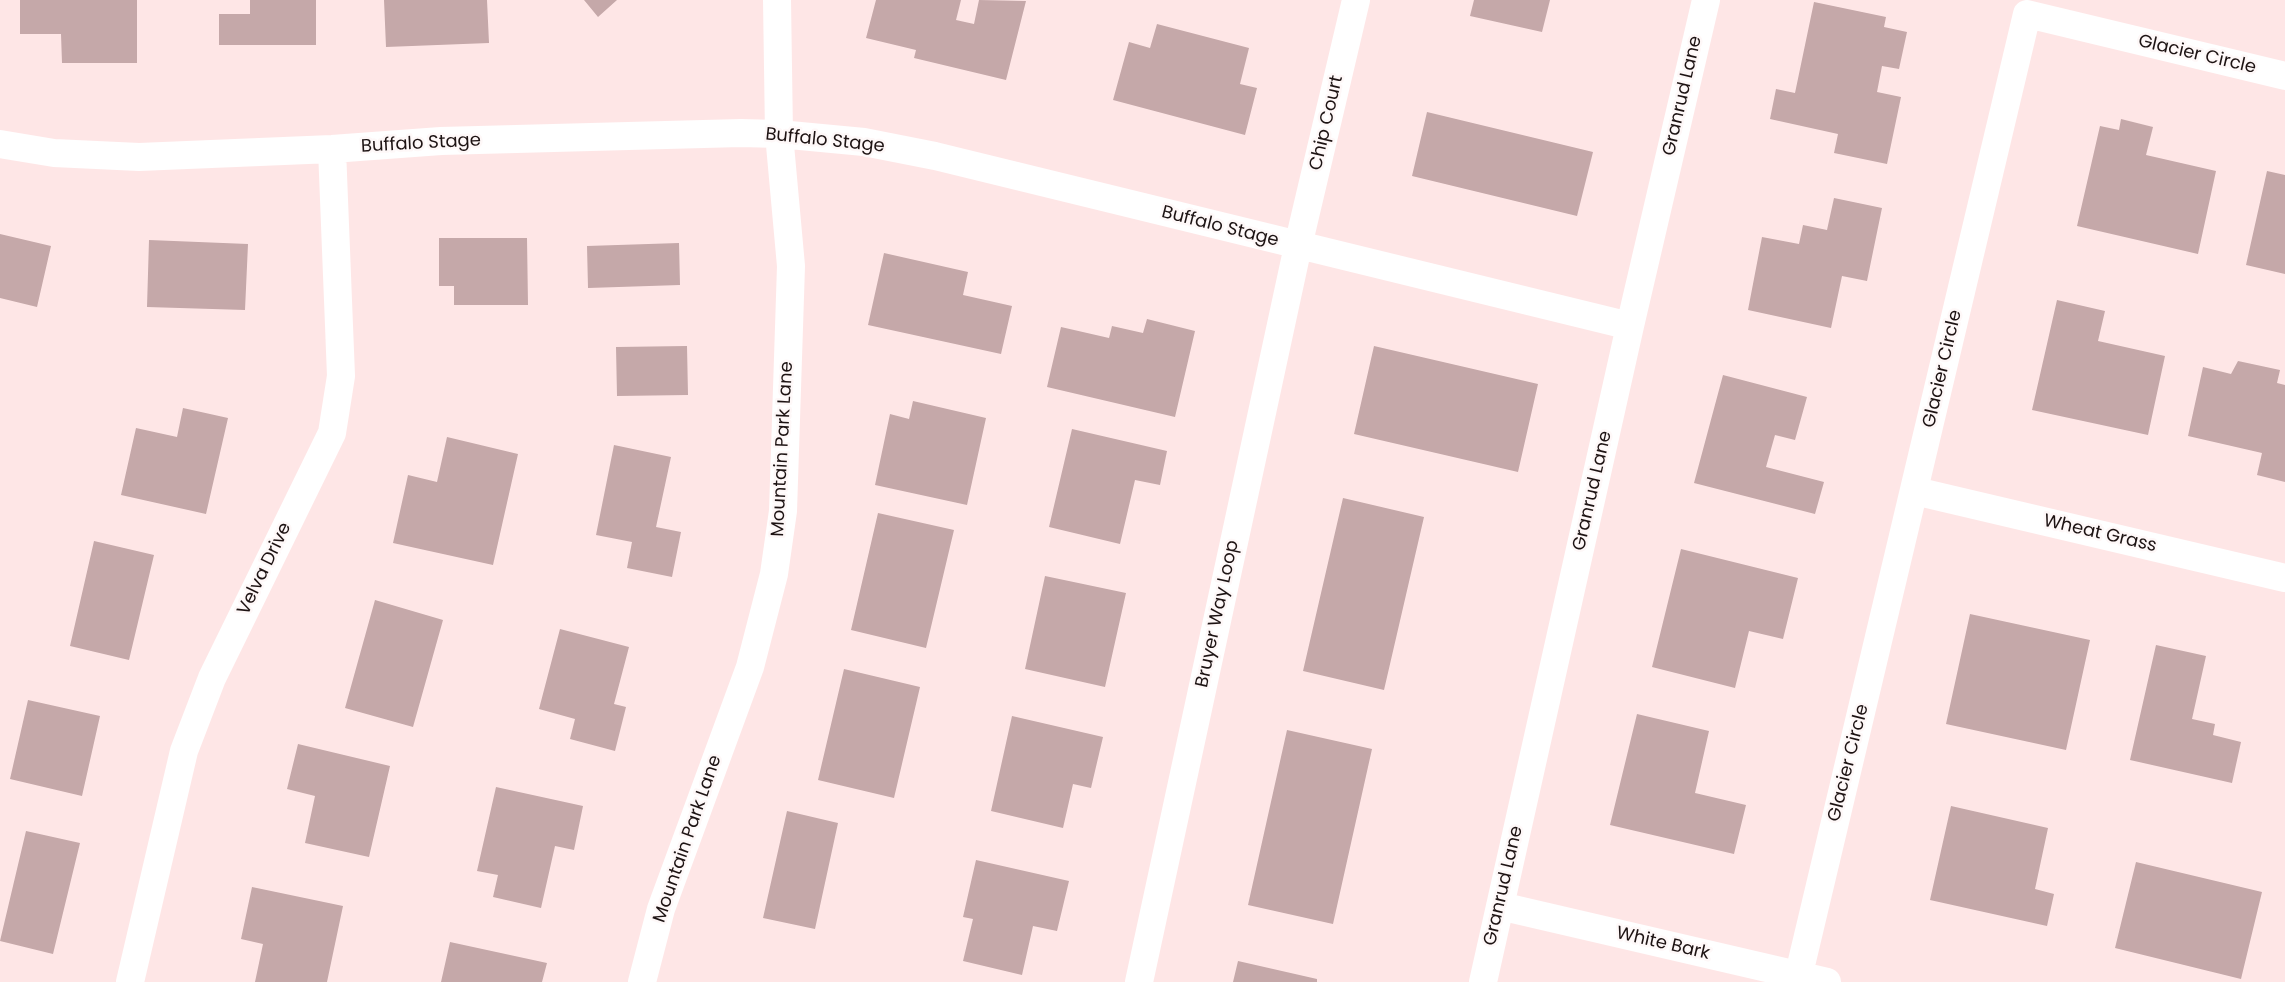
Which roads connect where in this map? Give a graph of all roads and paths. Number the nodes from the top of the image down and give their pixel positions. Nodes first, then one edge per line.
1 (777, 0) edge
2 (1356, 0) edge
3 (1706, 0) edge
4 (2285, 76) edge
5 (780, 134) junction
6 (0, 144) edge
7 (332, 149) junction
8 (1298, 246) junction
9 (1630, 326) junction
10 (1915, 491) junction
11 (2285, 578) edge
12 (1500, 906) junction
13 (1797, 979) edge
14 (130, 982) edge
15 (642, 982) edge
16 (1139, 982) edge
17 (1483, 982) edge
18 (1827, 982) edge

1 - 5 street
2 - 8 street, Chip Court
3 - 9 street, Granrud Lane
4 - 10 street, Glacier Circle
5 - 7 street, Buffalo Stage
5 - 8 street, Buffalo Stage
5 - 15 street, Mountain Park Lane
6 - 7 street, Buffalo Stage
7 - 14 street, Velva Drive
8 - 9 street, Buffalo Stage
8 - 16 street, Bruyer Way Loop
9 - 12 street, Granrud Lane
10 - 11 street, Wheat Grass
10 - 13 street, Glacier Circle
12 - 13 street, White Bark
12 - 17 street, Granrud Lane
13 - 18 street, White Bark

